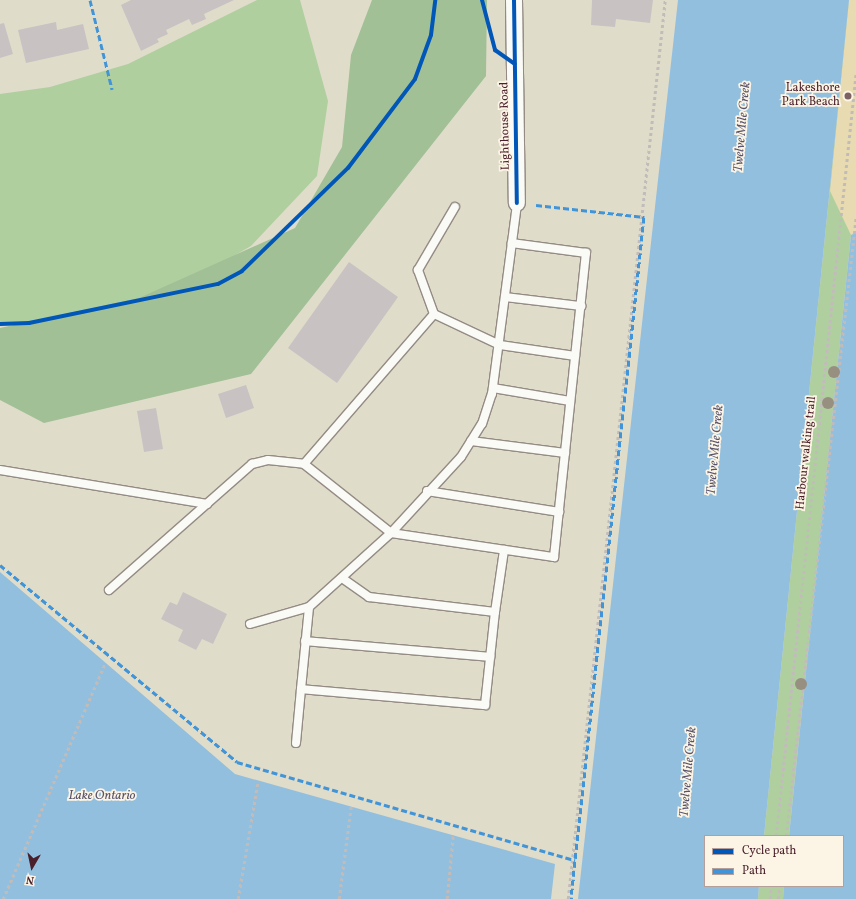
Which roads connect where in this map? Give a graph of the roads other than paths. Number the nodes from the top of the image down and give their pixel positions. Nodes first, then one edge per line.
1 (514, 0) edge
2 (517, 203) joint
3 (455, 207) dead end
4 (512, 243) junction
5 (505, 297) junction
6 (581, 306) junction
7 (434, 314) junction
8 (500, 346) junction
9 (575, 356) junction
10 (493, 388) junction
11 (570, 401) junction
12 (471, 441) junction
13 (565, 453) junction
14 (304, 464) junction
15 (0, 470) edge
16 (427, 491) junction
17 (207, 504) junction
18 (559, 512) junction
19 (391, 533) junction
20 (504, 550) junction
21 (342, 578) junction
22 (109, 590) dead end
23 (309, 607) junction
24 (495, 612) junction
25 (250, 624) dead end
26 (306, 641) junction
27 (490, 656) junction
28 (301, 689) junction
29 (296, 743) dead end

1 - 2 street, Lighthouse Road
2 - 4 lane
3 - 7 lane
4 - 5 lane
4 - 6 lane
5 - 6 lane
5 - 8 lane
6 - 9 lane
7 - 8 lane
7 - 14 lane
8 - 9 lane
8 - 10 lane
9 - 11 lane
10 - 11 lane
10 - 12 lane
11 - 13 lane
12 - 13 lane
12 - 16 lane
13 - 18 lane
14 - 17 lane
14 - 19 lane
15 - 17 lane
16 - 18 lane
16 - 19 lane
17 - 22 lane
18 - 20 lane
19 - 20 lane
19 - 21 lane
20 - 24 lane
21 - 23 lane
21 - 24 lane
23 - 25 lane
23 - 26 lane
24 - 27 lane
26 - 27 lane
26 - 28 lane
27 - 28 lane
28 - 29 lane

